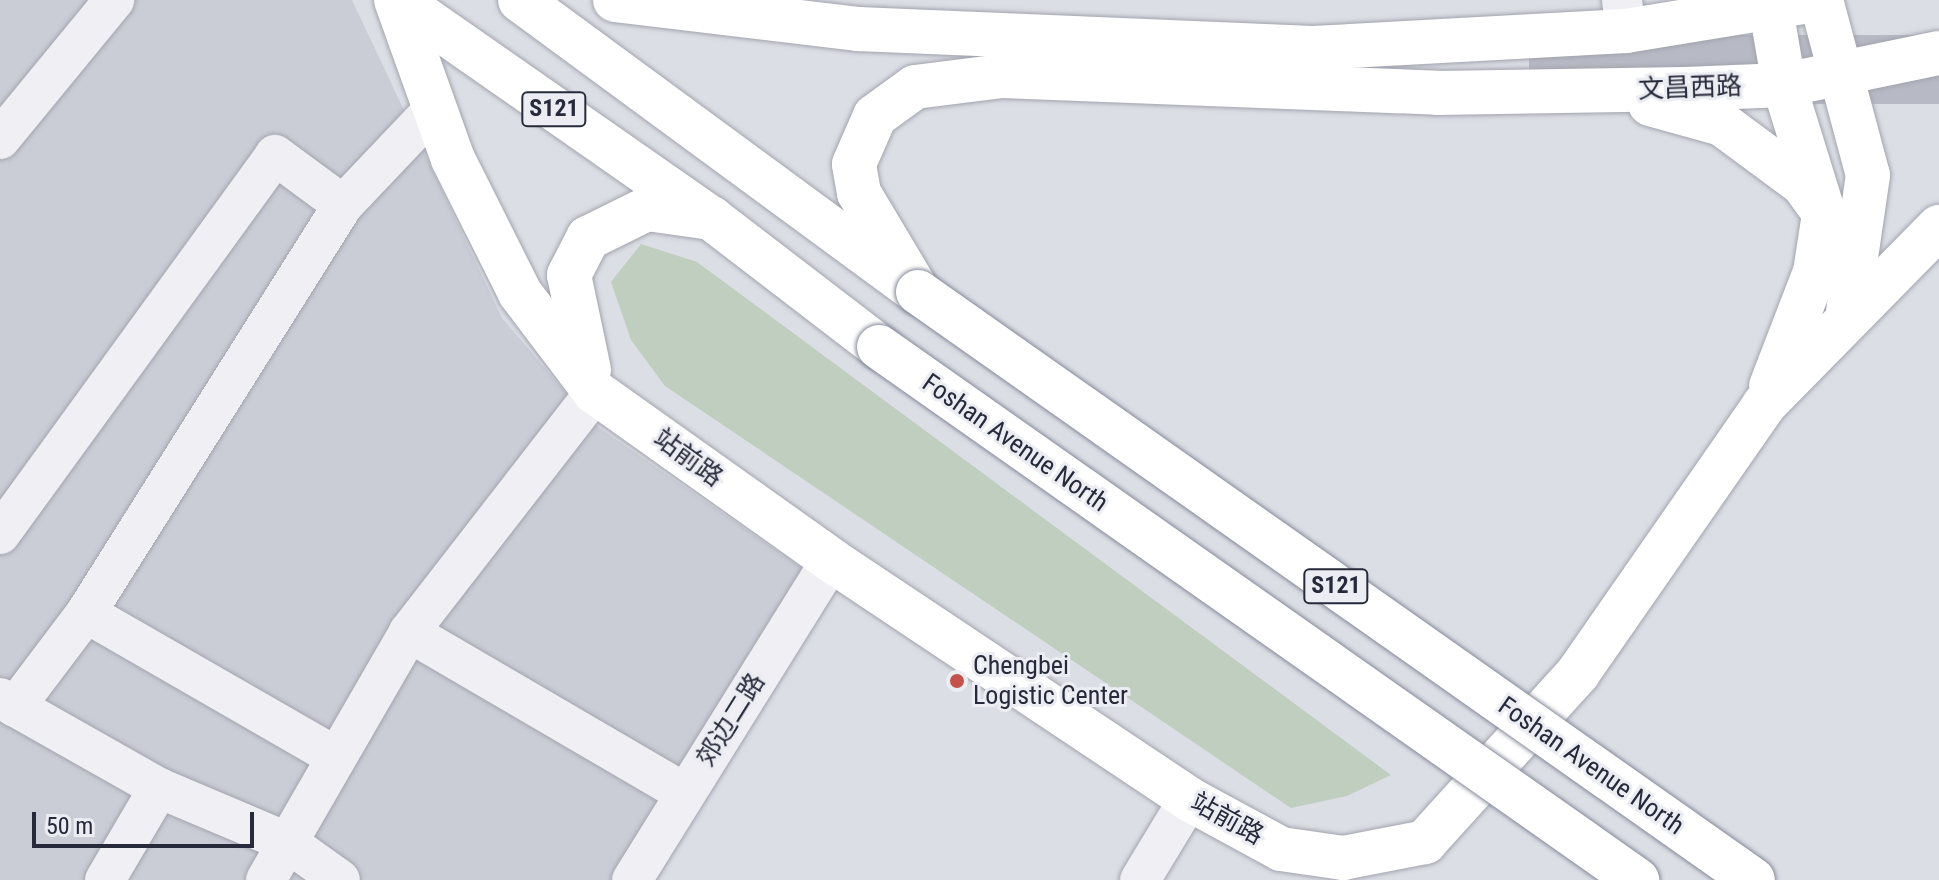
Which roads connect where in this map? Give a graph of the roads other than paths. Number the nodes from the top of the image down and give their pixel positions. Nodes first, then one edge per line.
1 (114, 0) edge
2 (397, 0) edge
3 (520, 0) edge
4 (615, 0) edge
5 (1818, 0) edge
6 (1771, 9) junction
7 (1624, 16) edge
8 (1939, 53) edge
9 (1843, 73) junction
10 (1784, 85) junction
11 (1601, 90) junction
12 (433, 110) junction
13 (0, 139) edge
14 (343, 205) junction
15 (1824, 214) junction
16 (711, 218) junction
17 (1939, 227) edge
18 (918, 292) junction
19 (1847, 319) junction
20 (595, 392) junction
21 (1764, 405) junction
22 (0, 534) edge
23 (831, 560) junction
24 (86, 613) junction
25 (409, 632) junction
26 (7, 703) edge
27 (335, 756) junction
28 (159, 788) junction
29 (685, 793) junction
30 (1189, 799) junction
31 (287, 842) junction
32 (105, 880) edge
33 (266, 880) edge
34 (340, 880) edge
35 (632, 880) edge
36 (1140, 880) edge
37 (1637, 880) edge
38 (1753, 880) edge

1 - 13 street
2 - 12 main road, 站前路
2 - 16 main road, Foshan Avenue North / S121
3 - 18 main road, Foshan Avenue North
4 - 7 main road
5 - 6 main road
5 - 9 main road
6 - 7 main road
6 - 10 main road
8 - 9 main road, 文昌西路
9 - 10 main road, 文昌西路
9 - 19 main road
10 - 11 main road, 文昌西路
10 - 15 main road
11 - 15 main road
11 - 18 main road, 文昌西路
12 - 14 street
12 - 20 main road, 站前路
14 - 22 street
14 - 24 street
15 - 21 main road
16 - 20 main road
16 - 37 main road, Foshan Avenue North / S121, bridge
17 - 19 main road
18 - 38 main road, Foshan Avenue North / S121, bridge
19 - 21 main road
20 - 23 main road, 站前路
20 - 25 street
21 - 30 main road, 站前路
23 - 29 street, 郊边二路
23 - 30 main road, 站前路
24 - 26 street
24 - 27 street
25 - 27 street
25 - 29 street
26 - 28 street
27 - 31 street
28 - 31 street
28 - 32 street
29 - 35 street, 郊边二路
30 - 36 street
31 - 33 street
31 - 34 street

